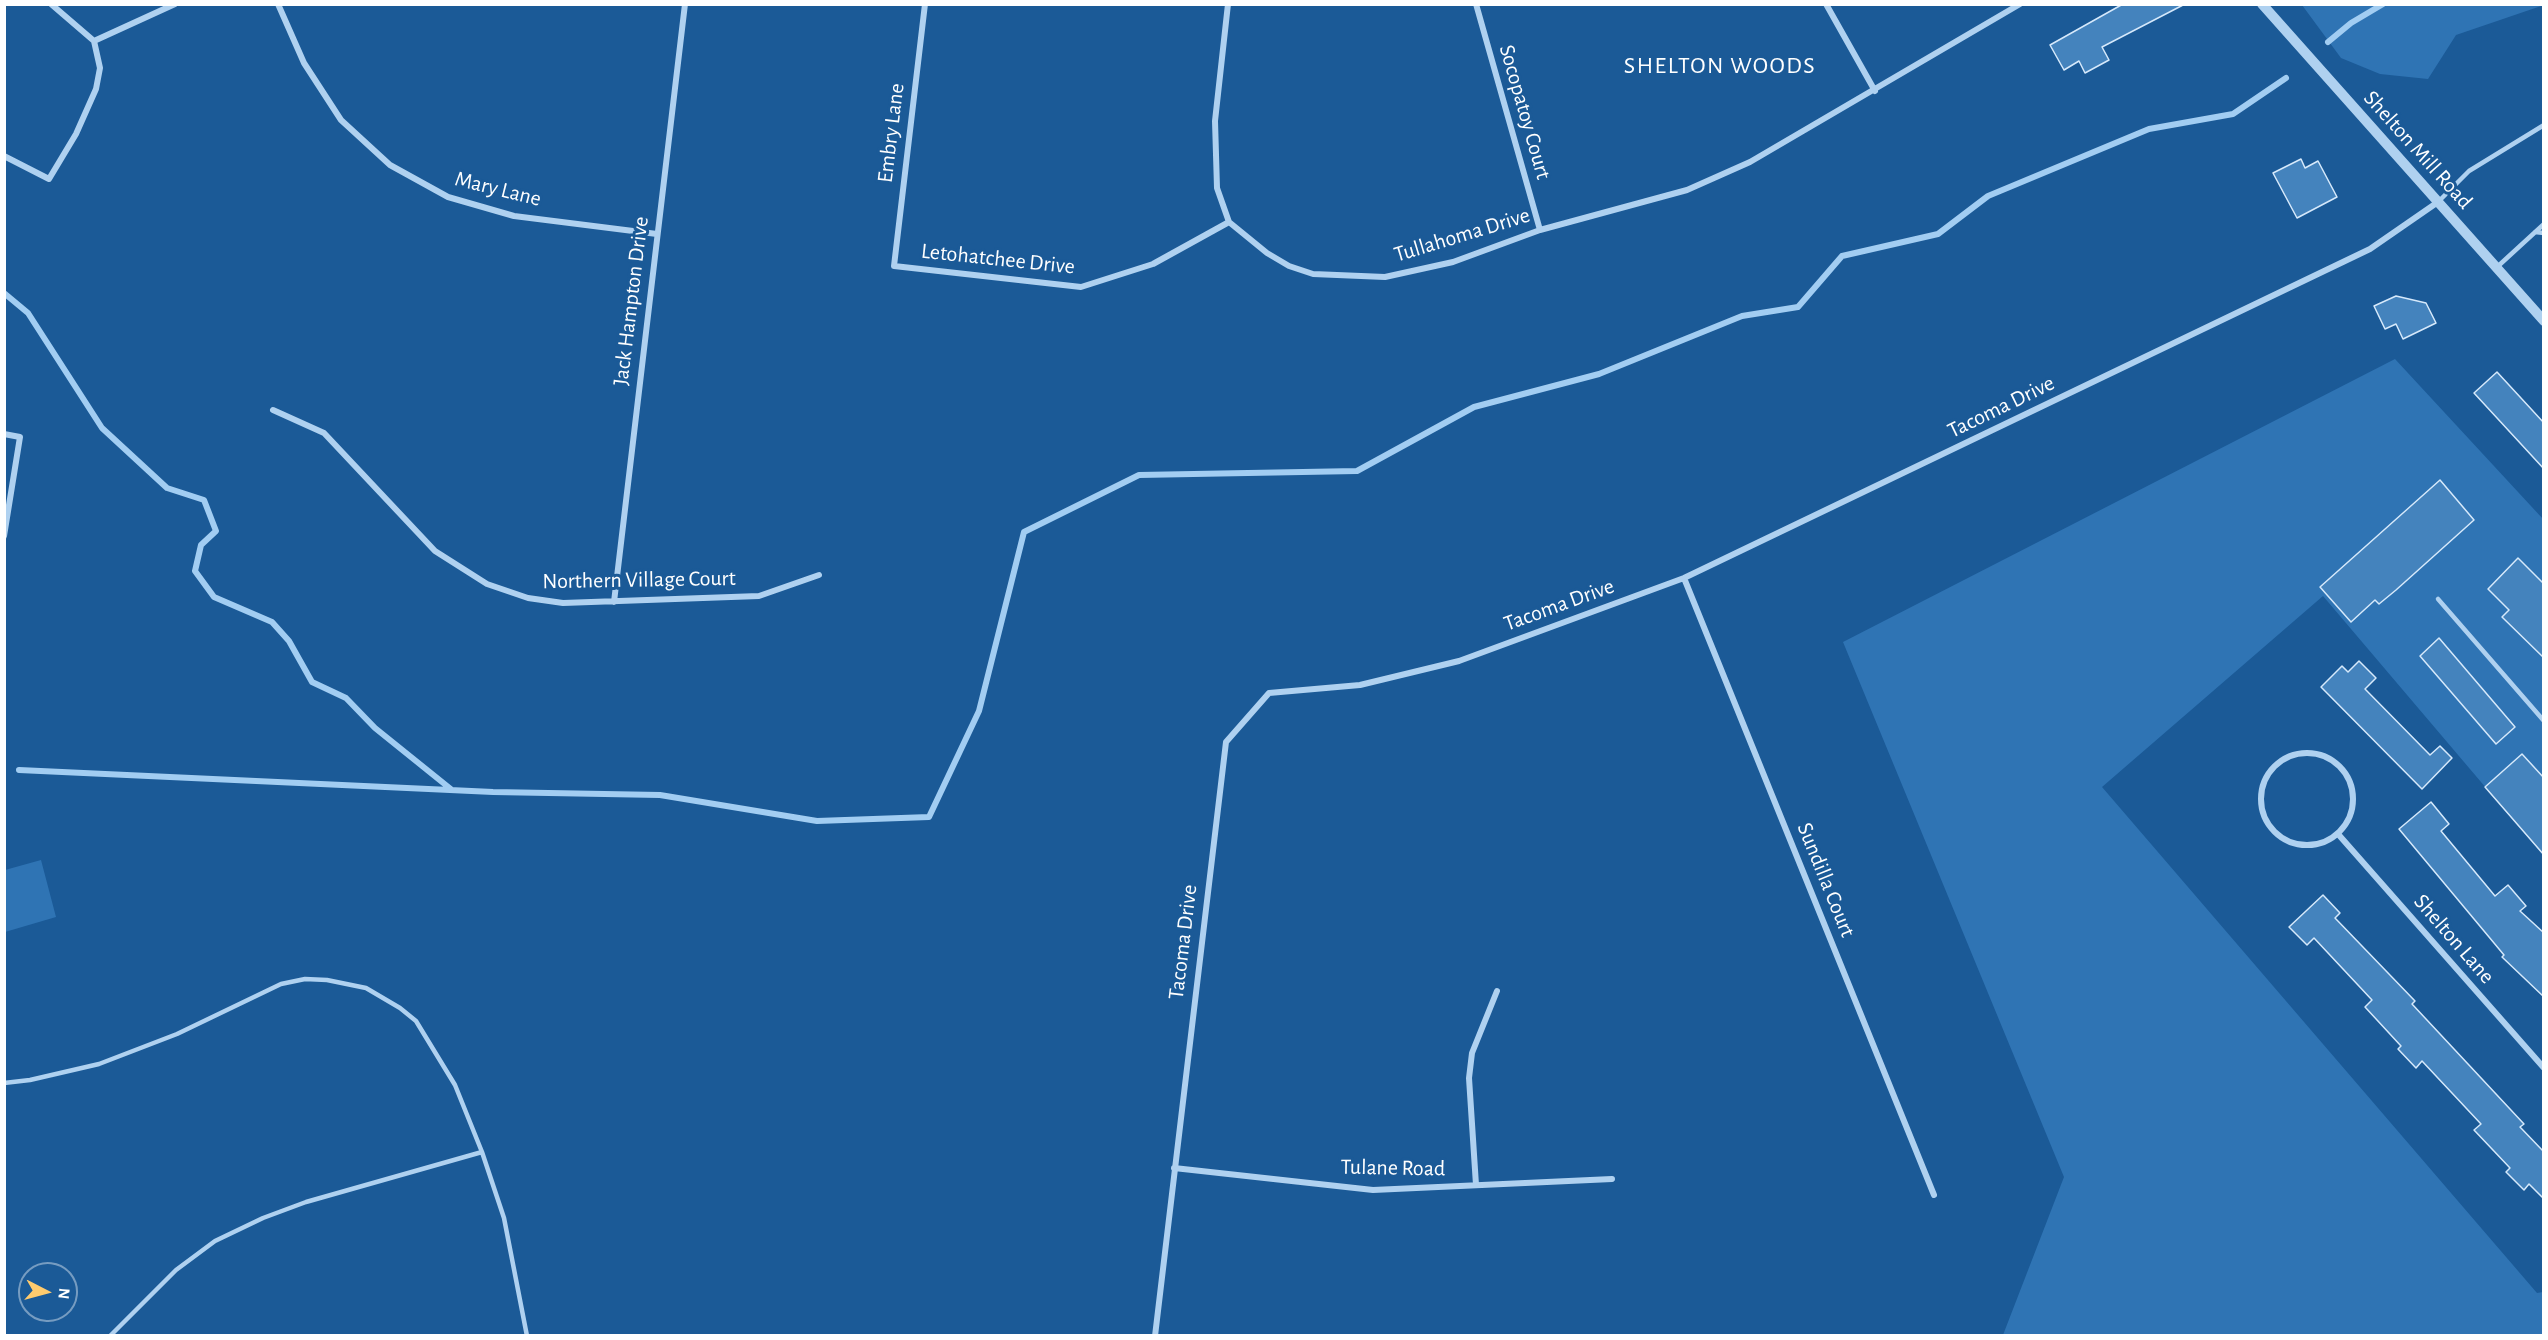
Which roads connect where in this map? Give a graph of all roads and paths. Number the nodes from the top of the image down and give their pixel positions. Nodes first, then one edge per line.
1 (51, 4) edge
2 (176, 4) edge
3 (278, 4) edge
4 (685, 4) edge
5 (925, 4) edge
6 (1228, 4) edge
7 (1476, 4) edge
8 (1826, 4) edge
9 (2020, 4) edge
10 (2262, 4) edge
11 (94, 41) junction
12 (1875, 91) junction
13 (2544, 125) edge
14 (4, 156) edge
15 (2438, 202) junction
16 (1229, 222) junction
17 (2544, 224) edge
18 (1540, 230) junction
19 (2535, 232) junction
20 (657, 234) junction
21 (2544, 234) edge
22 (894, 266) joint
23 (2496, 268) junction
24 (2544, 321) edge
25 (273, 410) dead end
26 (4, 434) edge
27 (4, 536) edge
28 (819, 576) dead end
29 (1684, 578) junction
30 (2438, 600) dead end
31 (614, 602) junction
32 (2544, 721) edge
33 (2338, 834) junction
34 (1497, 991) dead end
35 (2544, 1068) edge
36 (4, 1083) edge
37 (482, 1152) junction
38 (1174, 1168) junction
39 (1612, 1179) dead end
40 (1476, 1185) junction
41 (1934, 1195) dead end
42 (110, 1335) edge
43 (527, 1335) edge
44 (1155, 1335) edge

1 - 11 street
2 - 11 street
3 - 20 street, Mary Lane
4 - 20 street, Jack Hampton Drive
5 - 22 street, Embry Lane
6 - 16 street
7 - 18 street, Socopatoy Court
8 - 12 street
9 - 12 street, Tullahoma Drive
10 - 15 street, Shelton Mill Road
11 - 14 street
12 - 18 street, Tullahoma Drive
13 - 15 lane
15 - 23 street, Shelton Mill Road
15 - 29 street, Tacoma Drive
16 - 18 street, Tullahoma Drive
16 - 22 street, Letohatchee Drive
17 - 19 lane
19 - 21 lane
19 - 23 lane
20 - 31 street, Jack Hampton Drive
23 - 24 street, Shelton Mill Road
25 - 31 street, Northern Village Court
26 - 27 street
28 - 31 street, Northern Village Court
29 - 38 street, Tacoma Drive
29 - 41 street, Sundilla Court
30 - 32 lane
33 - 33 street
33 - 35 street, Shelton Lane
34 - 40 street
36 - 37 lane
37 - 42 lane
37 - 43 lane
38 - 40 street, Tulane Road
38 - 44 street, Tacoma Drive
39 - 40 street, Tulane Road

